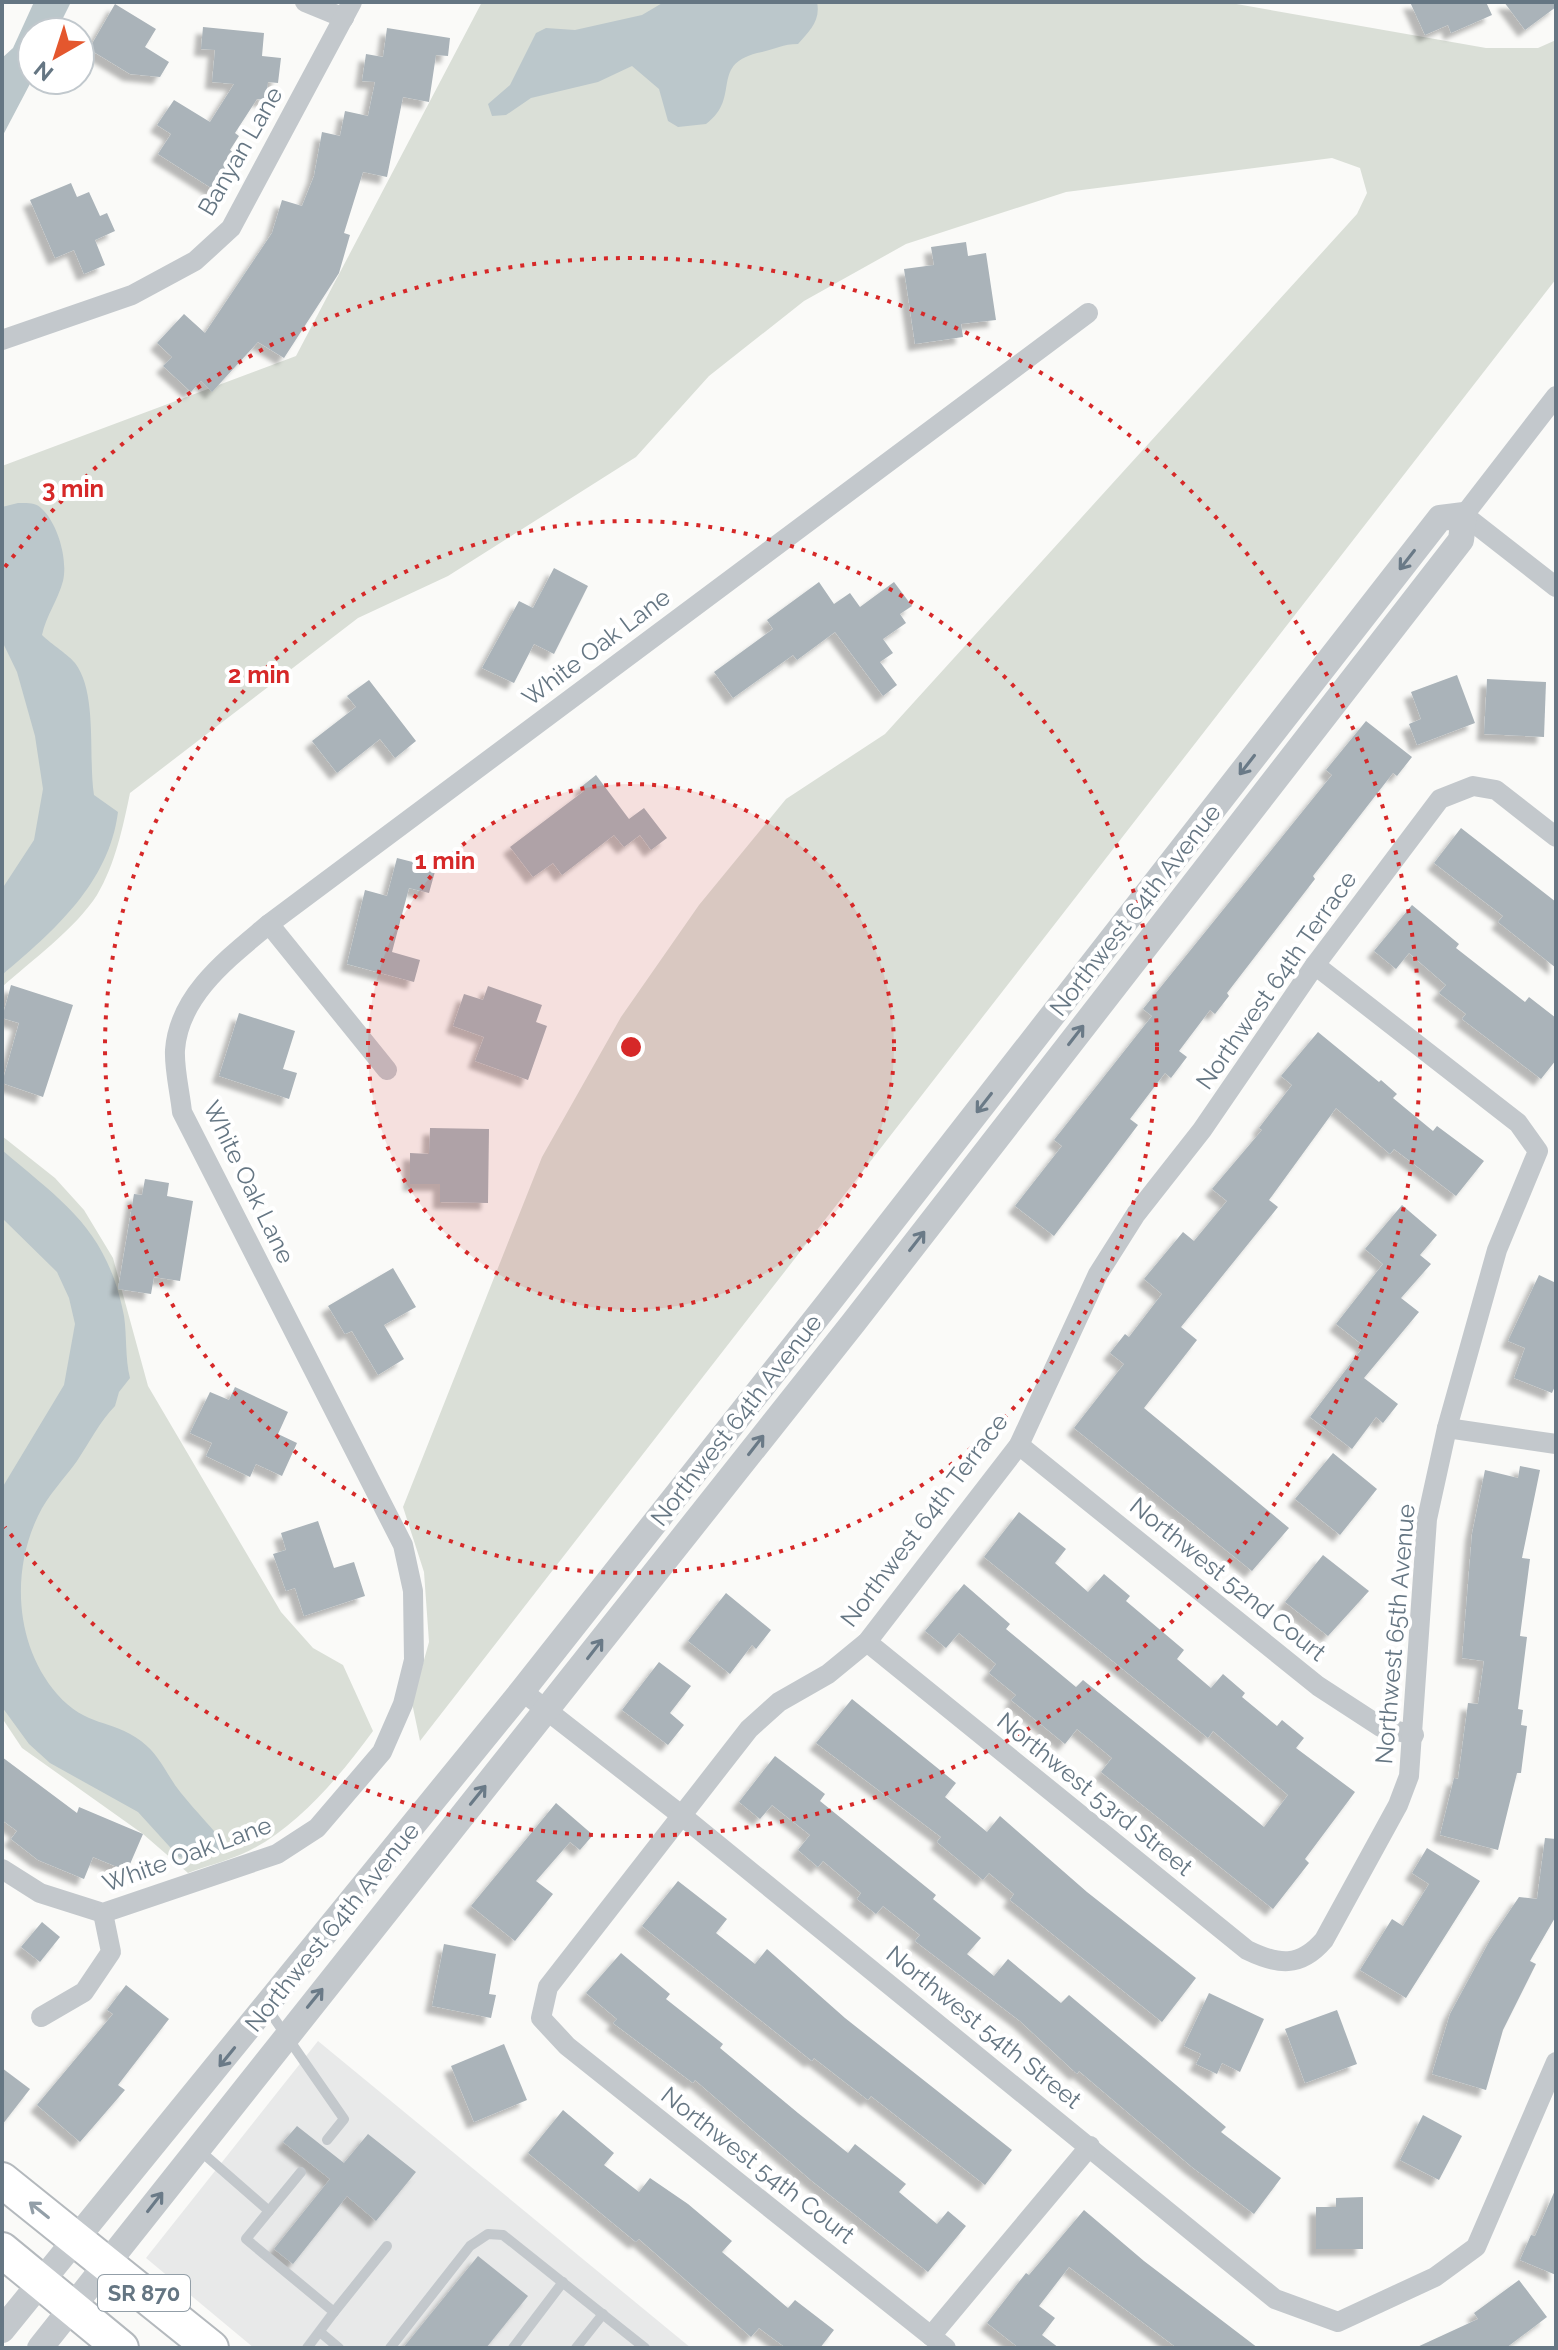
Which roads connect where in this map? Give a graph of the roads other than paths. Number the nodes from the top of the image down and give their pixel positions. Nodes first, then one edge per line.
1 (305, 2) edge
2 (348, 10) edge
3 (1088, 313) dead end
4 (2, 340) edge
5 (1556, 396) edge
6 (1464, 515) junction
7 (1556, 587) edge
8 (1556, 837) edge
9 (269, 924) junction
10 (1315, 965) junction
11 (387, 1070) dead end
12 (1447, 1428) junction
13 (1556, 1444) edge
14 (1019, 1445) junction
15 (867, 1642) junction
16 (522, 1691) junction
17 (546, 1710) junction
18 (1414, 1735) junction
19 (681, 1815) junction
20 (2, 1869) edge
21 (103, 1913) junction
22 (1300, 1961) joint
23 (267, 2008) junction
24 (41, 2017) dead end
25 (541, 2018) joint
26 (286, 2035) junction
27 (1556, 2062) edge
28 (327, 2140) dead end
29 (1090, 2146) junction
30 (197, 2148) junction
31 (301, 2172) dead end
32 (2, 2180) edge
33 (269, 2211) junction
34 (77, 2240) junction
35 (387, 2246) dead end
36 (2, 2250) edge
37 (106, 2263) junction
38 (563, 2282) junction
39 (42, 2283) junction
40 (70, 2307) junction
41 (334, 2312) junction
42 (603, 2314) junction
43 (2, 2330) edge
44 (320, 2332) junction
45 (939, 2342) edge
46 (40, 2348) edge
47 (121, 2348) edge
48 (211, 2348) edge
49 (307, 2348) edge
50 (339, 2348) edge
51 (390, 2348) edge
52 (513, 2348) edge
53 (576, 2348) edge
54 (645, 2348) edge

1 - 2 street
2 - 4 street, Banyan Lane
3 - 9 street, White Oak Lane
5 - 6 street, Northwest 64th Avenue
6 - 7 street
6 -> 16 street, Northwest 64th Avenue
17 -> 6 street, Northwest 64th Avenue
8 - 10 street, Northwest 64th Terrace
9 - 11 street
9 - 21 street, White Oak Lane
10 - 12 street, Northwest 65th Avenue
10 - 14 street, Northwest 64th Terrace
12 - 13 street
12 - 18 street, Northwest 65th Avenue
14 - 15 street, Northwest 64th Terrace
14 - 18 street, Northwest 52nd Court
15 - 19 street, Northwest 64th Terrace
15 - 22 street, Northwest 53rd Street
16 - 17 street, Northwest 54th Street
16 - 23 street, Northwest 64th Avenue
17 - 19 street, Northwest 54th Street
26 -> 17 street, Northwest 64th Avenue
18 - 22 street, Northwest 65th Avenue
19 - 25 street, Northwest 64th Terrace
19 - 29 street, Northwest 54th Street
20 - 21 street, White Oak Lane
21 - 24 street
23 - 26 lane
23 -> 34 street, Northwest 64th Avenue
25 - 45 street, Northwest 54th Court
26 - 28 lane
26 - 30 street, Northwest 64th Avenue
27 - 29 street, Northwest 54th Street
29 - 45 street
30 - 33 lane
37 -> 30 street, Northwest 64th Avenue
31 - 33 lane
34 -> 32 highway, SR 870
33 - 41 lane
34 - 37 highway, SR 870
34 - 39 street, Northwest 64th Avenue
35 - 41 lane
36 - 39 highway, SR 870
37 - 40 street, Northwest 64th Avenue
37 - 48 highway, SR 870
38 - 42 lane
38 - 51 lane
38 - 52 lane
39 - 40 highway, SR 870
39 - 43 street, Northwest 64th Avenue
40 - 46 street, Northwest 64th Avenue
40 - 47 highway, SR 870
41 - 44 lane
42 - 53 lane
42 - 54 lane
44 - 49 lane
44 - 50 lane

